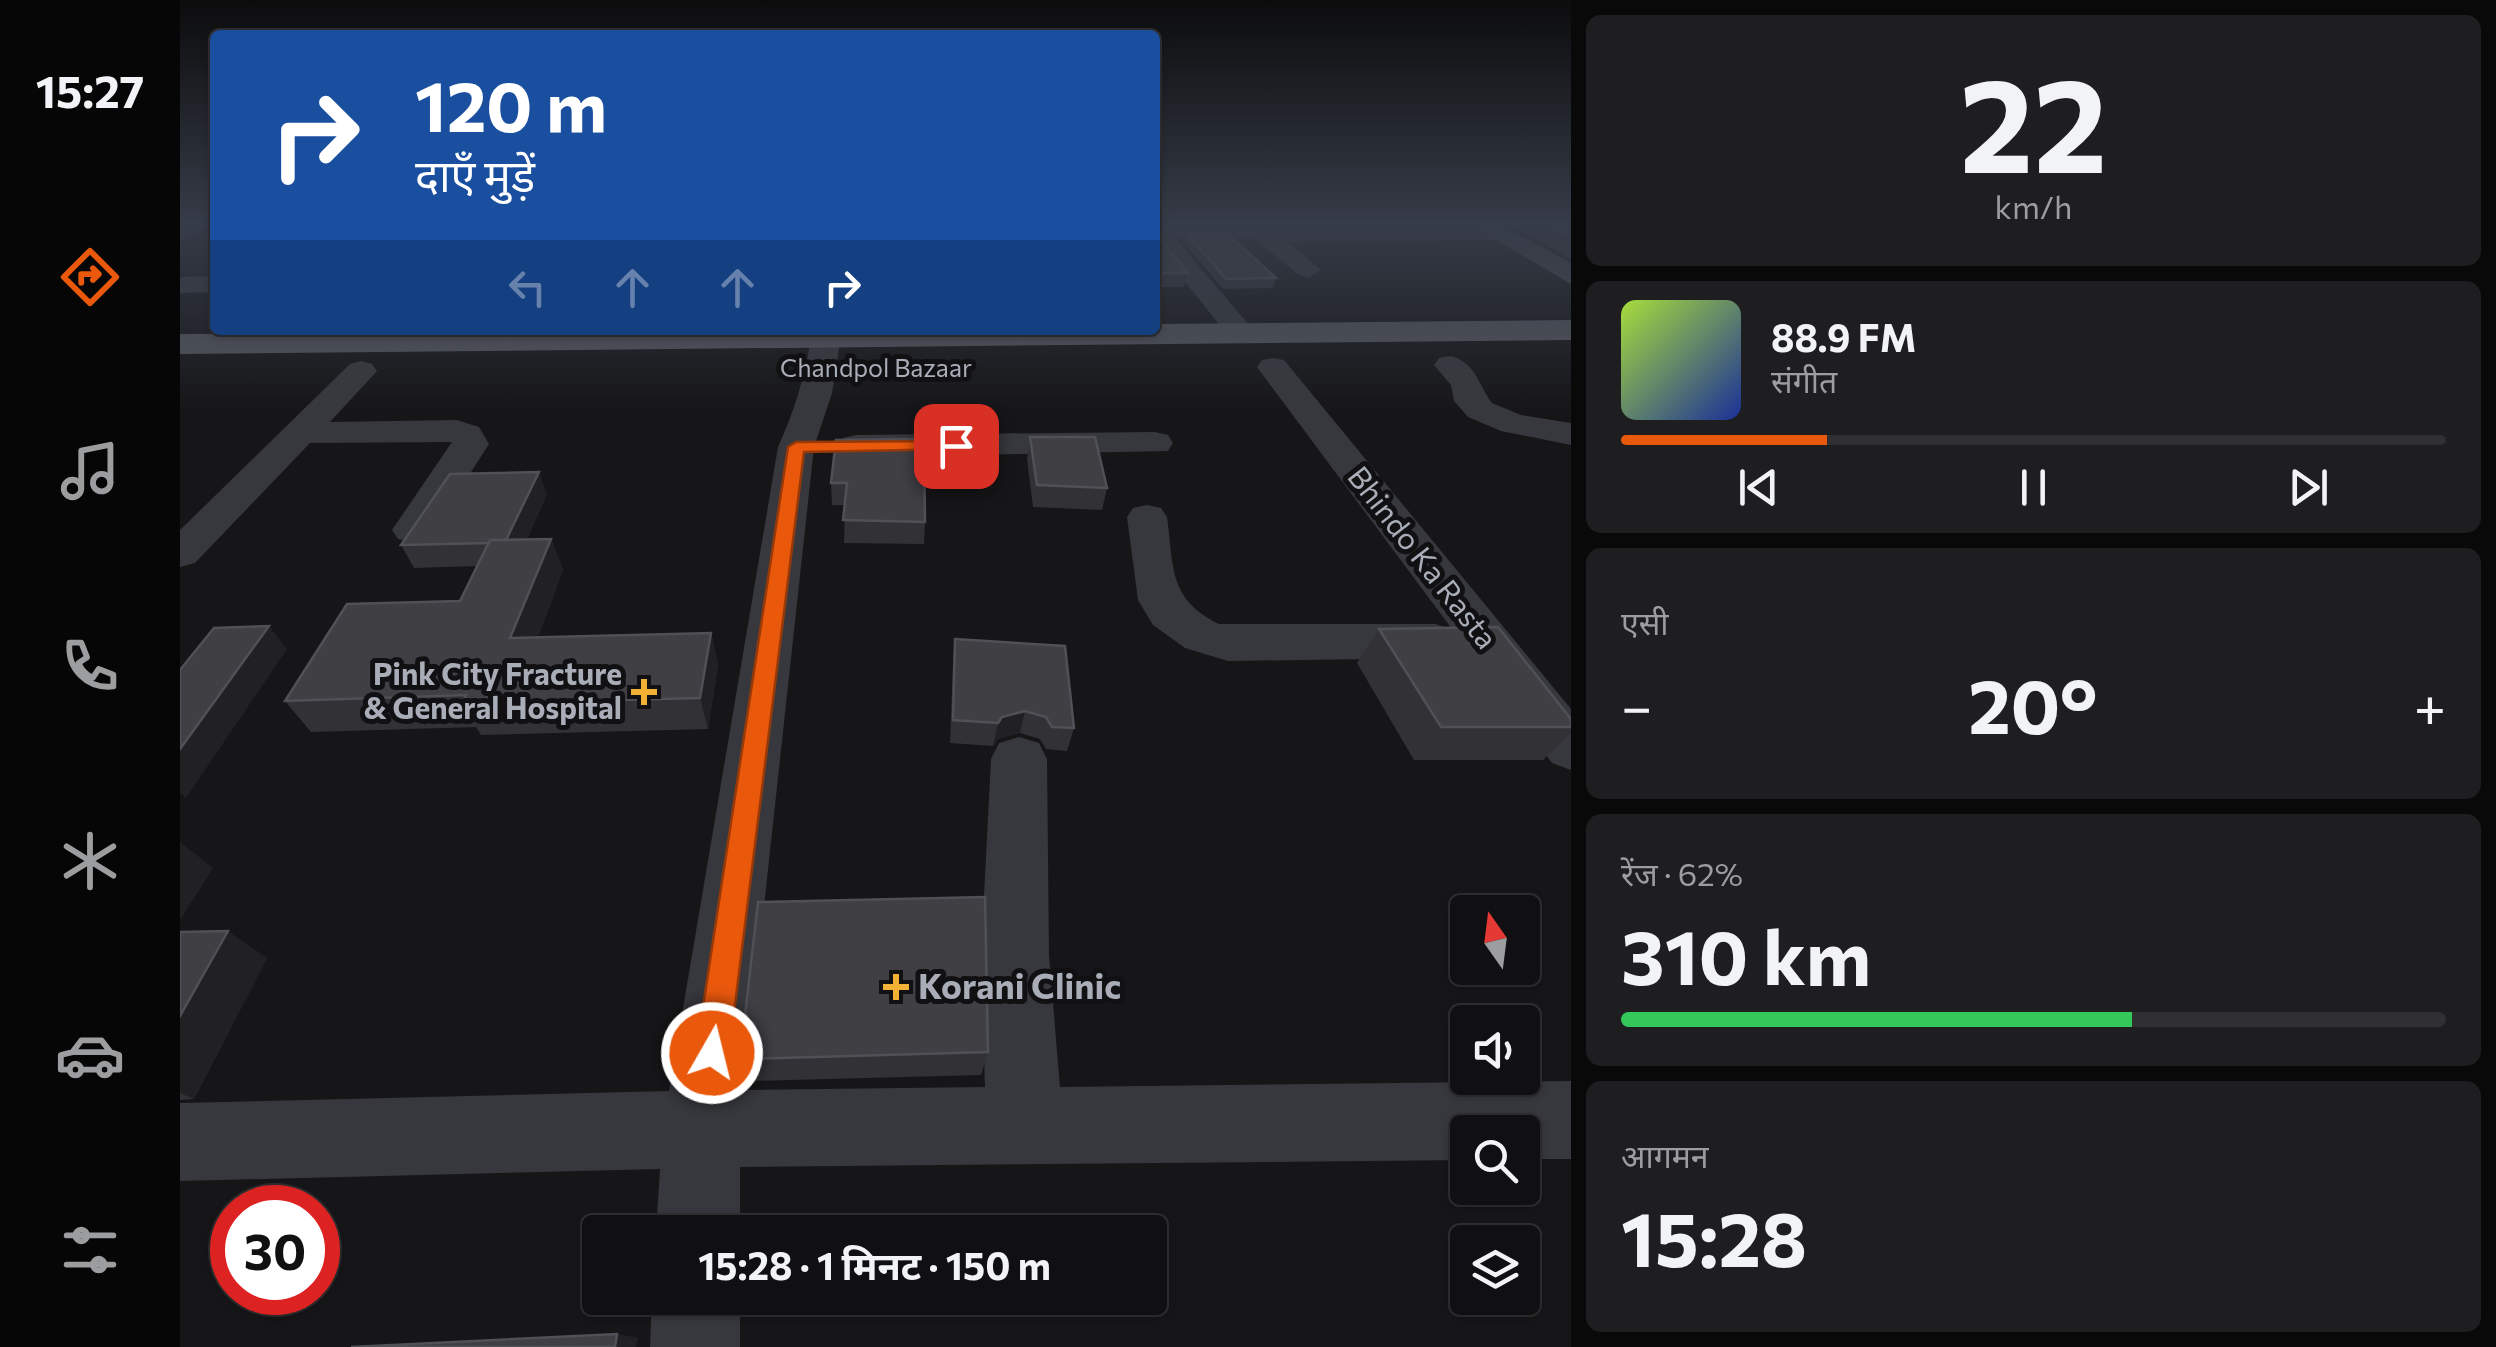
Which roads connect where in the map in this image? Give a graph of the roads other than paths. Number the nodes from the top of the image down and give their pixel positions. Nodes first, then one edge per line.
1 (1172, 288) edge
2 (1206, 288) joint
3 (1571, 330) edge
4 (1240, 332) junction
5 (1160, 334) edge
6 (400, 335) edge
7 (1144, 335) edge
8 (180, 344) edge
9 (823, 345) edge
10 (1502, 364) dead end
11 (1411, 365) dead end
12 (1450, 365) junction
13 (1175, 367) dead end
14 (1273, 367) dead end
15 (361, 371) junction
16 (180, 373) edge
17 (296, 433) junction
18 (1571, 434) edge
19 (1155, 444) dead end
20 (796, 447) junction
21 (1147, 518) dead end
22 (408, 536) edge
23 (180, 554) edge
24 (1486, 640) junction
25 (1571, 748) edge
26 (1019, 759) dead end
27 (1571, 1120) edge
28 (1026, 1128) junction
29 (701, 1129) junction
30 (180, 1142) edge
31 (698, 1215) edge
32 (696, 1315) edge
33 (695, 1347) edge

1 - 2 street
2 - 4 street
3 - 4 main road, Chandpol Bazaar
4 - 5 main road, Chandpol Bazaar
6 - 8 main road, Chandpol Bazaar
6 - 9 main road, Chandpol Bazaar
7 - 9 main road, Chandpol Bazaar
9 - 13 main road, Chandpol Bazaar
9 - 15 main road, Chandpol Bazaar
9 - 20 street
10 - 12 main road
11 - 12 main road
12 - 18 street
14 - 24 street, Bhindo Ka Rasta
15 - 16 main road, Chandpol Bazaar
15 - 17 street
17 - 22 street
17 - 23 street
19 - 20 street
20 - 29 street
21 - 24 street
24 - 25 street, Bhindo Ka Rasta
26 - 28 street
27 - 28 street
28 - 29 street
29 - 30 street
29 - 31 street
32 - 33 street

